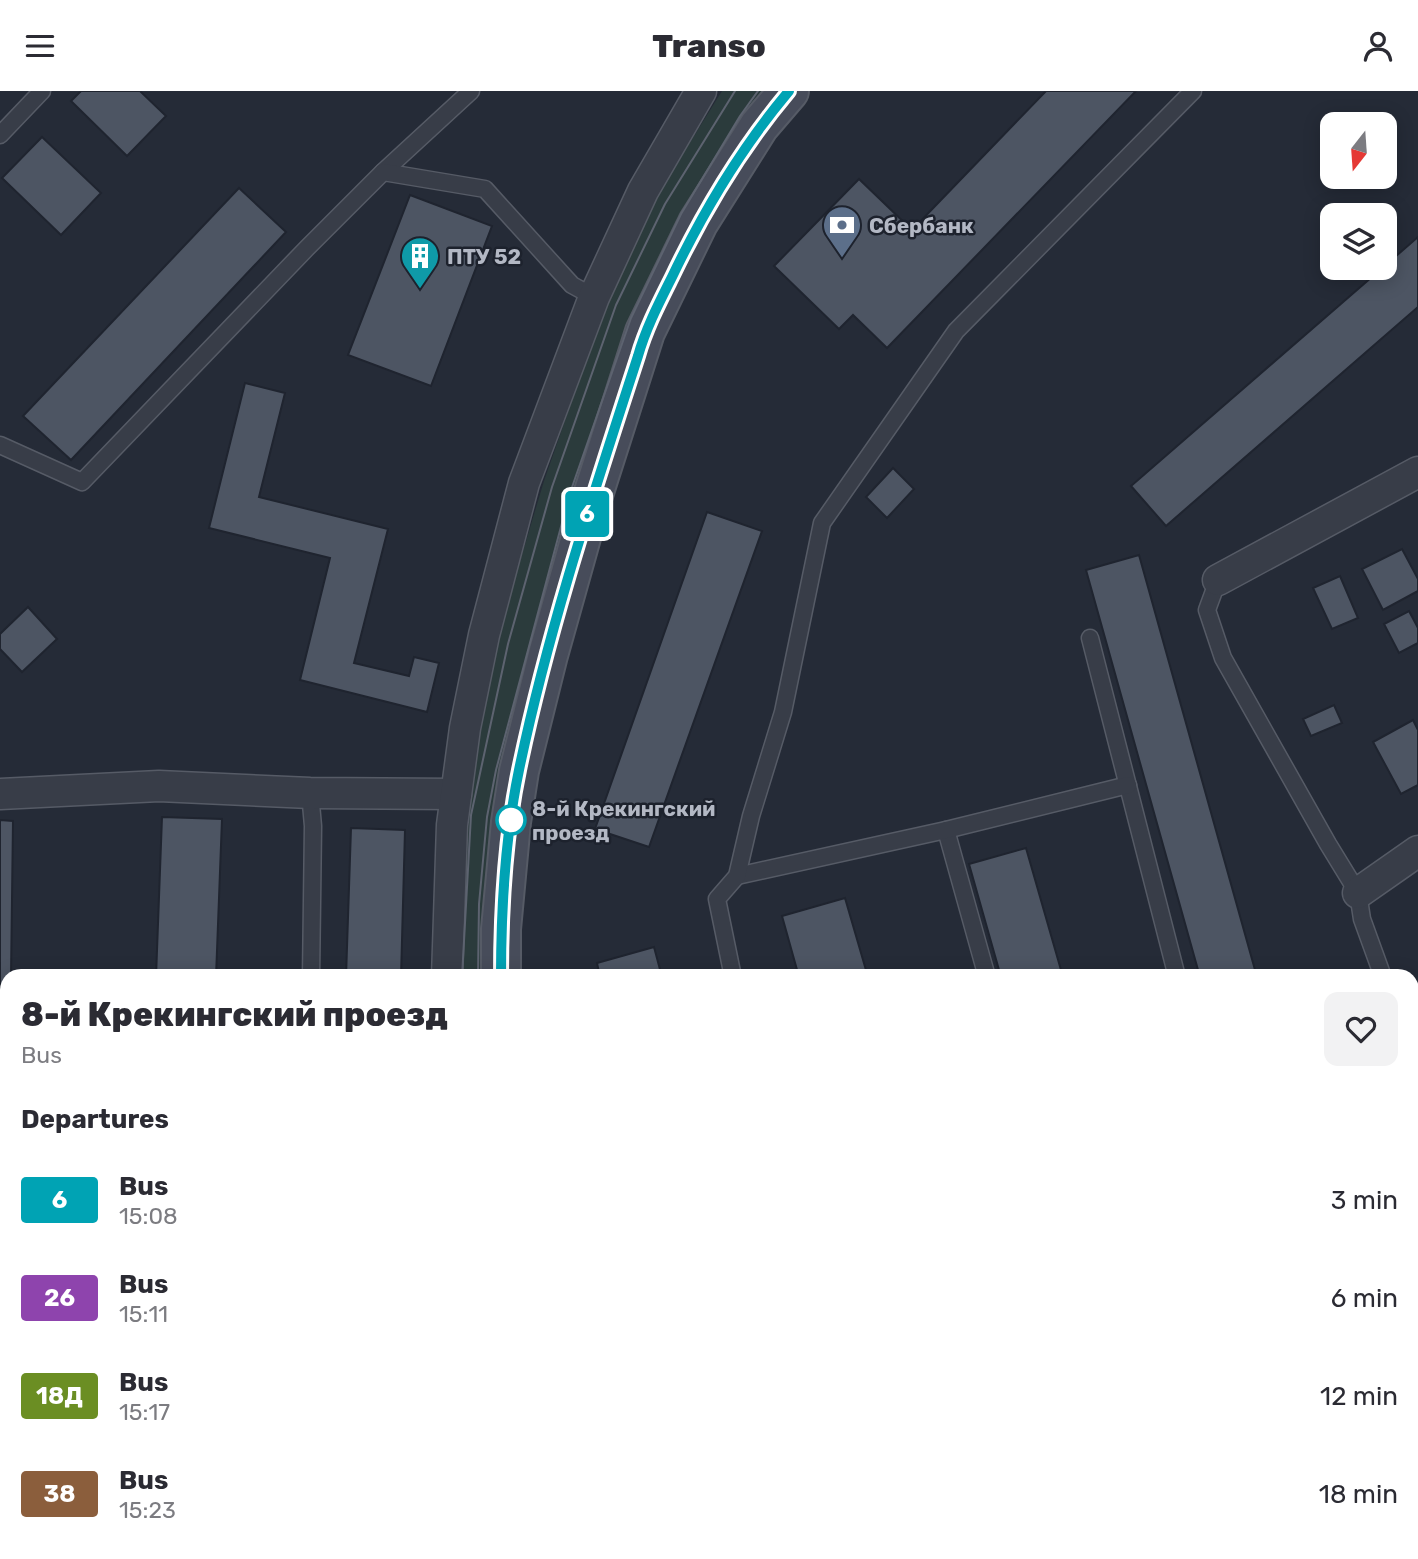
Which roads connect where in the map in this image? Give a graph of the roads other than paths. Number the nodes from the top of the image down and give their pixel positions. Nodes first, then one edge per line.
1 (42, 91) edge
2 (471, 91) edge
3 (701, 91) edge
4 (789, 91) edge
5 (1193, 91) edge
6 (0, 135) edge
7 (383, 172) junction
8 (594, 297) junction
9 (0, 445) edge
10 (1418, 472) edge
11 (1218, 580) joint
12 (1090, 638) dead end
13 (1128, 785) junction
14 (310, 793) junction
15 (0, 794) edge
16 (456, 794) junction
17 (946, 830) junction
18 (1418, 851) edge
19 (737, 876) junction
20 (1358, 893) junction
21 (311, 969) edge
22 (447, 969) edge
23 (501, 969) edge
24 (731, 969) edge
25 (985, 969) edge
26 (1175, 969) edge
27 (1380, 969) edge

1 - 6 lane
2 - 7 lane
3 - 8 street
4 - 23 street
5 - 19 lane
7 - 8 lane
7 - 9 lane
8 - 16 street
10 - 11 street
11 - 20 lane
12 - 13 lane
13 - 17 lane
13 - 26 lane
14 - 15 street
14 - 16 street
14 - 21 lane
16 - 22 street
17 - 19 lane
17 - 25 lane
18 - 20 street
19 - 24 lane
20 - 27 lane

